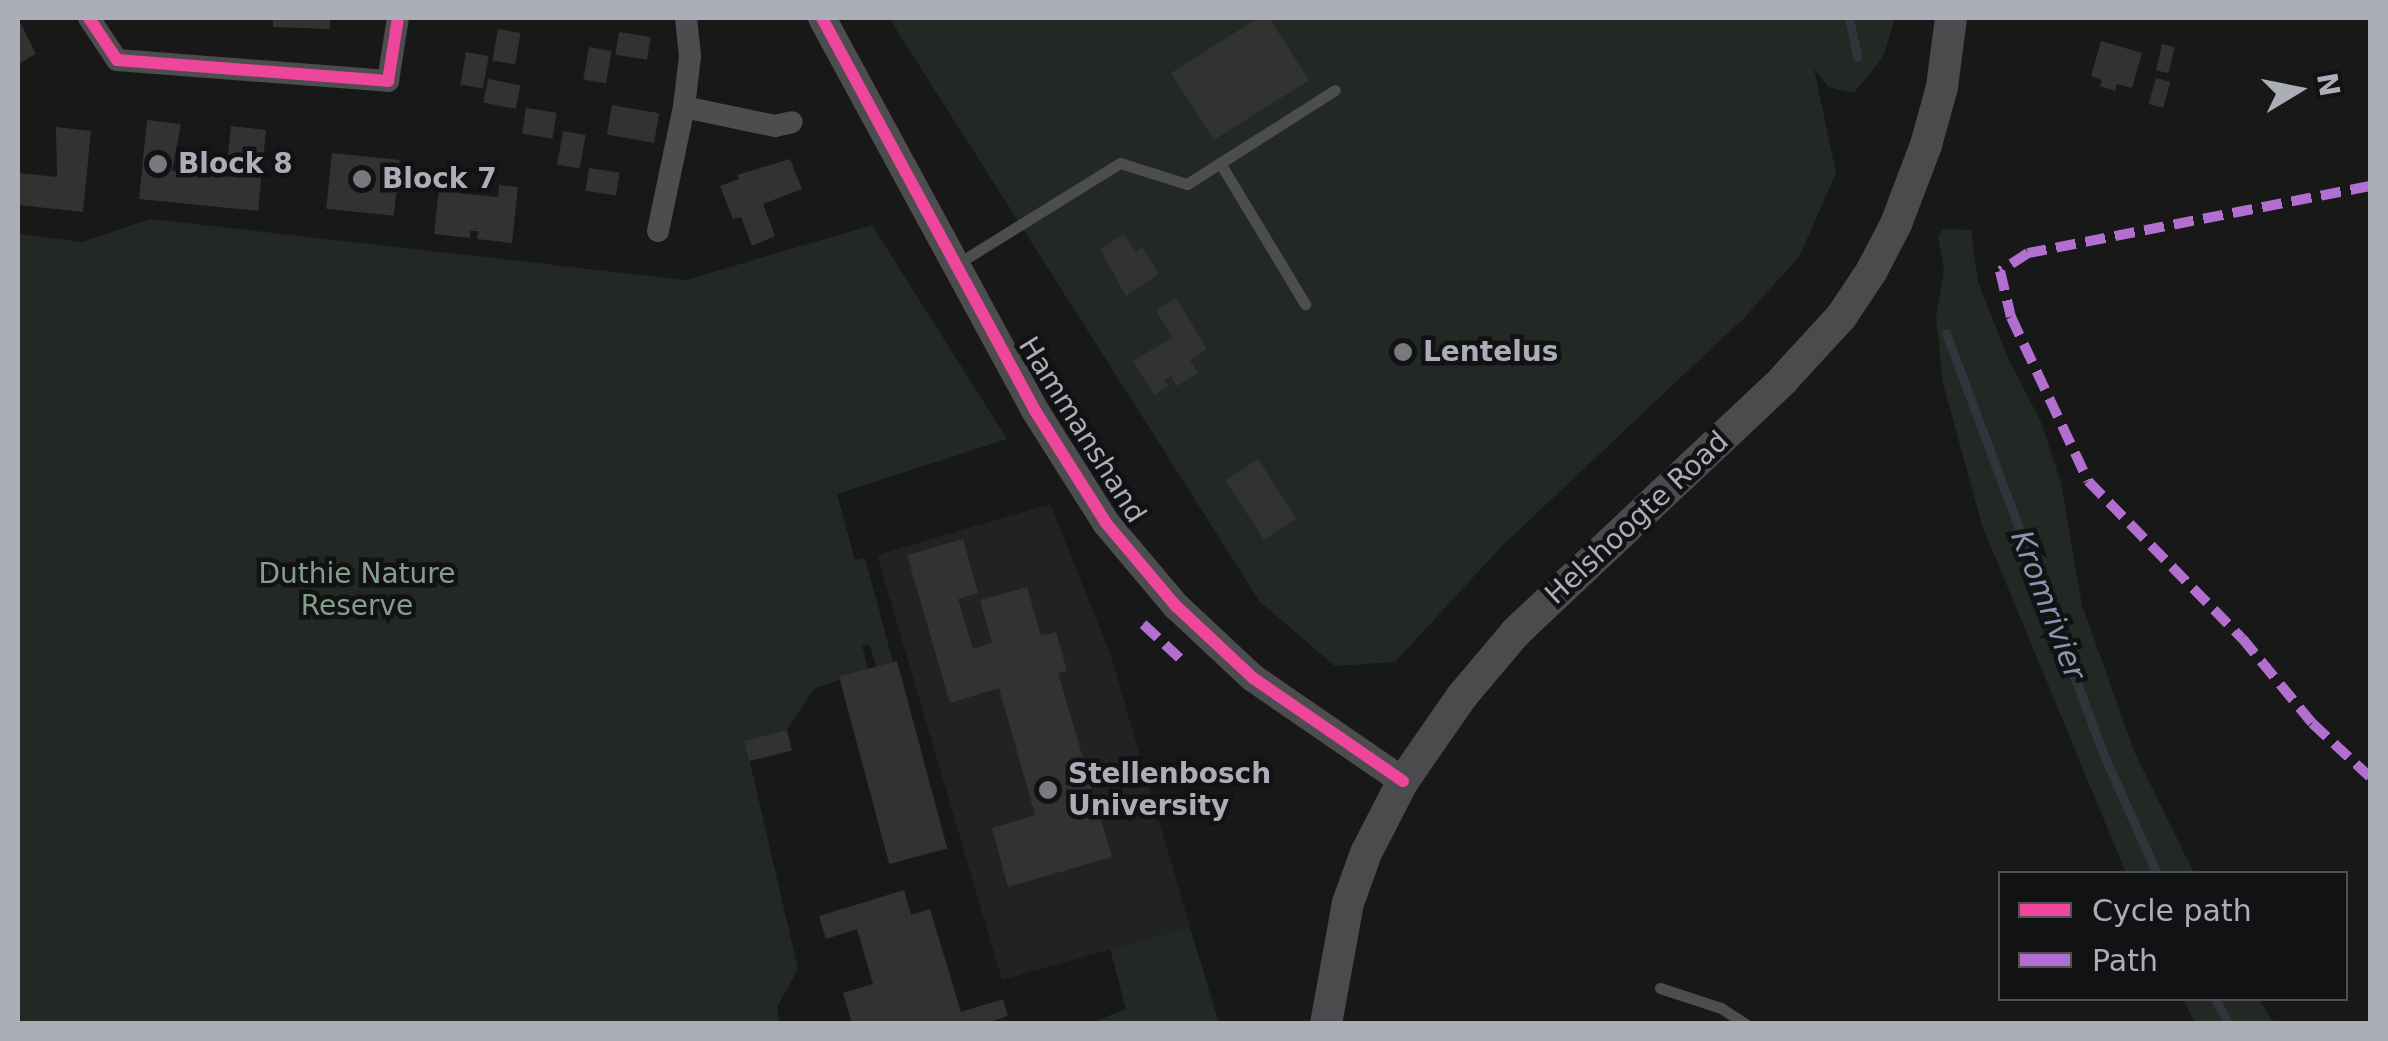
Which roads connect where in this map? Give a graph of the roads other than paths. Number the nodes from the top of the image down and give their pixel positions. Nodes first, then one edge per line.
1 (89, 18) edge
2 (398, 18) edge
3 (686, 18) edge
4 (822, 18) edge
5 (1950, 18) edge
6 (1335, 90) dead end
7 (684, 107) junction
8 (792, 122) dead end
9 (1220, 163) junction
10 (658, 231) dead end
11 (957, 264) junction
12 (1306, 304) dead end
13 (1403, 782) junction
14 (1660, 988) dead end
15 (1326, 1024) edge
16 (1746, 1024) edge

1 - 2 street
3 - 7 street
4 - 11 street, Hammanshand
5 - 13 main road, Helshoogte Road
6 - 9 lane
7 - 8 street
7 - 10 street
9 - 11 lane
9 - 12 lane
11 - 13 street, Hammanshand
13 - 15 main road, Helshoogte Road
14 - 16 lane

